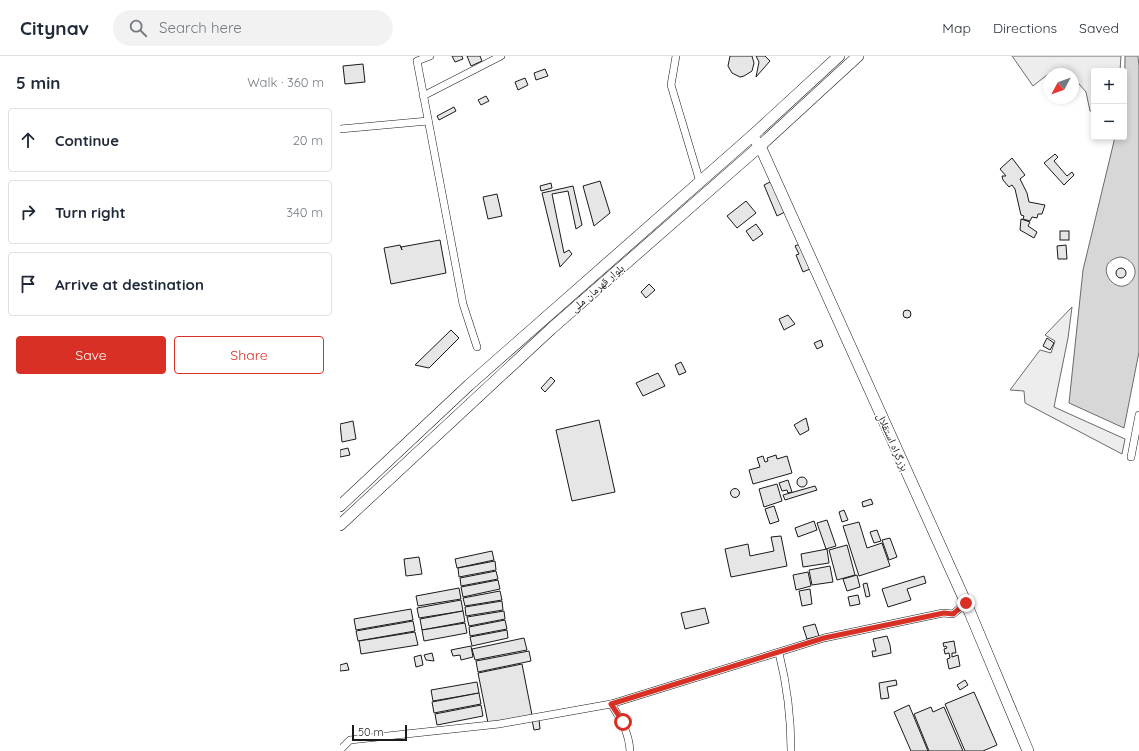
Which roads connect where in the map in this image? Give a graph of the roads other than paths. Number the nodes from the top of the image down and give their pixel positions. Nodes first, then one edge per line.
1 (430, 56) edge
2 (501, 56) edge
3 (676, 56) edge
4 (839, 56) edge
5 (858, 56) edge
6 (423, 96) junction
7 (428, 121) junction
8 (340, 129) edge
9 (752, 136) junction
10 (760, 146) junction
11 (700, 182) junction
12 (477, 347) dead end
13 (1139, 415) edge
14 (1131, 457) dead end
15 (340, 506) edge
16 (340, 525) edge
17 (966, 603) junction
18 (779, 652) junction
19 (611, 704) junction
20 (340, 750) edge
21 (630, 751) edge
22 (791, 751) edge
23 (1028, 751) edge

1 - 6 street
2 - 6 street
3 - 11 street
4 - 9 highway, بلوار قهرمان ملی
5 - 10 highway, بلوار قهرمان ملی
6 - 7 street
7 - 8 street
7 - 12 street
9 - 10 highway, بزرگراه استقلال
9 - 11 highway, بلوار قهرمان ملی
10 - 16 highway, بلوار قهرمان ملی
10 - 17 highway, بزرگراه استقلال
11 - 15 highway, بلوار قهرمان ملی
13 - 14 street
17 - 18 street
17 - 23 highway, بزرگراه استقلال
18 - 19 street
18 - 22 street
19 - 20 street
19 - 21 street

